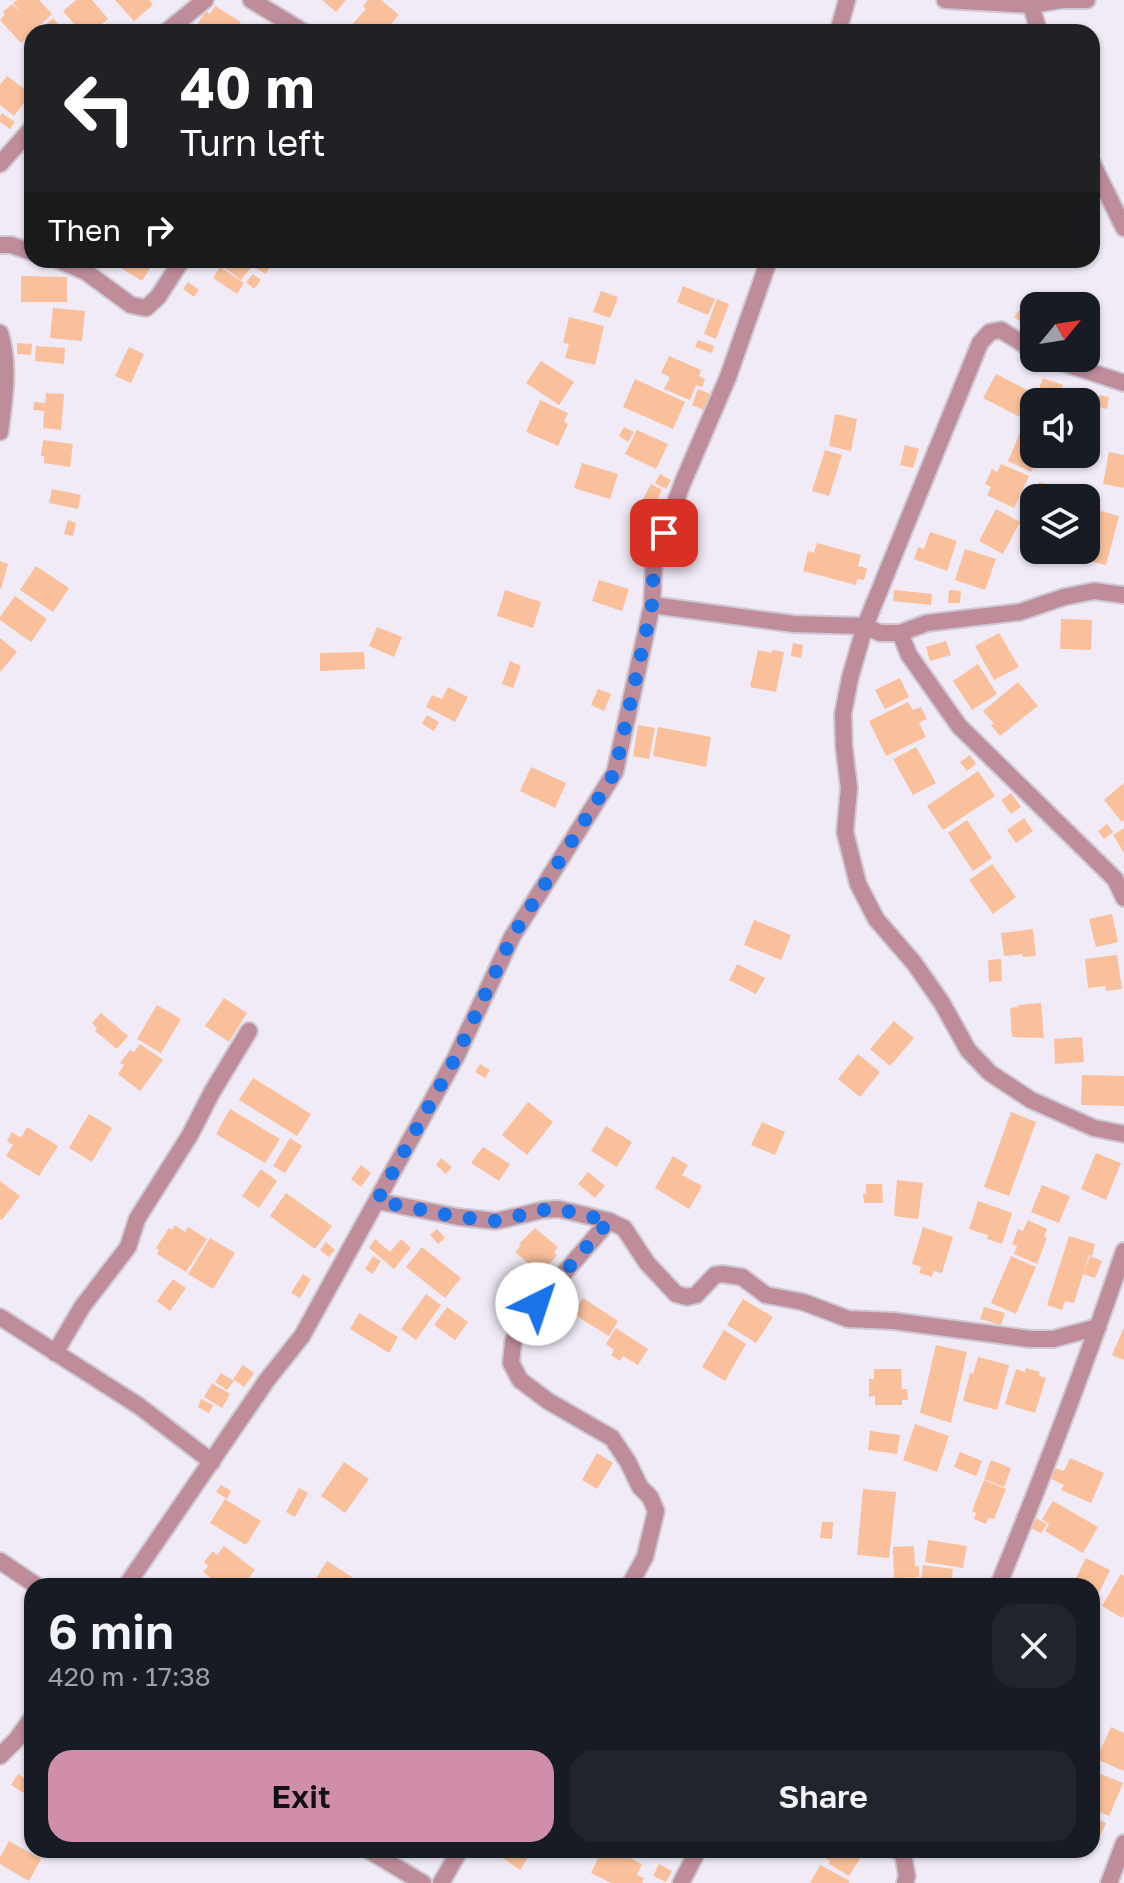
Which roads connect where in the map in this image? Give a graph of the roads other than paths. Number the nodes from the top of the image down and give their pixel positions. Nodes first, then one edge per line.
1 (205, 0) edge
2 (251, 0) edge
3 (847, 0) edge
4 (945, 0) edge
5 (1087, 0) edge
6 (1031, 5) junction
7 (176, 24) edge
8 (291, 24) edge
9 (840, 24) edge
10 (1037, 24) edge
11 (24, 137) edge
12 (0, 164) edge
13 (1100, 179) edge
14 (1124, 228) edge
15 (0, 245) edge
16 (24, 249) edge
17 (77, 268) edge
18 (177, 268) edge
19 (766, 268) edge
20 (0, 333) edge
21 (1020, 342) edge
22 (1091, 372) edge
23 (1124, 383) edge
24 (0, 432) edge
25 (1124, 595) edge
26 (652, 605) junction
27 (865, 626) junction
28 (900, 633) junction
29 (1124, 898) edge
30 (249, 1031) dead end
31 (1124, 1134) edge
32 (377, 1201) junction
33 (609, 1221) junction
34 (1124, 1251) edge
35 (0, 1317) edge
36 (1098, 1327) junction
37 (55, 1353) junction
38 (212, 1462) junction
39 (0, 1561) edge
40 (25, 1578) edge
41 (132, 1578) edge
42 (633, 1578) edge
43 (1001, 1578) edge
44 (24, 1729) edge
45 (0, 1756) edge
46 (1124, 1843) edge
47 (381, 1858) edge
48 (455, 1858) edge
49 (694, 1858) edge
50 (904, 1858) edge
51 (423, 1883) edge
52 (441, 1883) edge
53 (681, 1883) edge
54 (905, 1883) edge
55 (1109, 1883) edge

1 - 7 street
2 - 8 street
3 - 9 street
4 - 6 street
5 - 6 street
6 - 10 street
11 - 12 street
13 - 14 street
15 - 16 street
17 - 18 street
19 - 26 street
20 - 24 street
21 - 27 street
22 - 23 street
25 - 28 street
26 - 27 street
26 - 32 street
27 - 28 street
27 - 31 street
28 - 29 street
30 - 37 street
32 - 33 street
32 - 38 street
33 - 36 street
33 - 42 street
34 - 36 street
35 - 37 street
36 - 43 street
37 - 38 street
38 - 41 street
39 - 40 street
44 - 45 street
46 - 55 street
47 - 51 street
48 - 52 street
49 - 53 street
50 - 54 street

